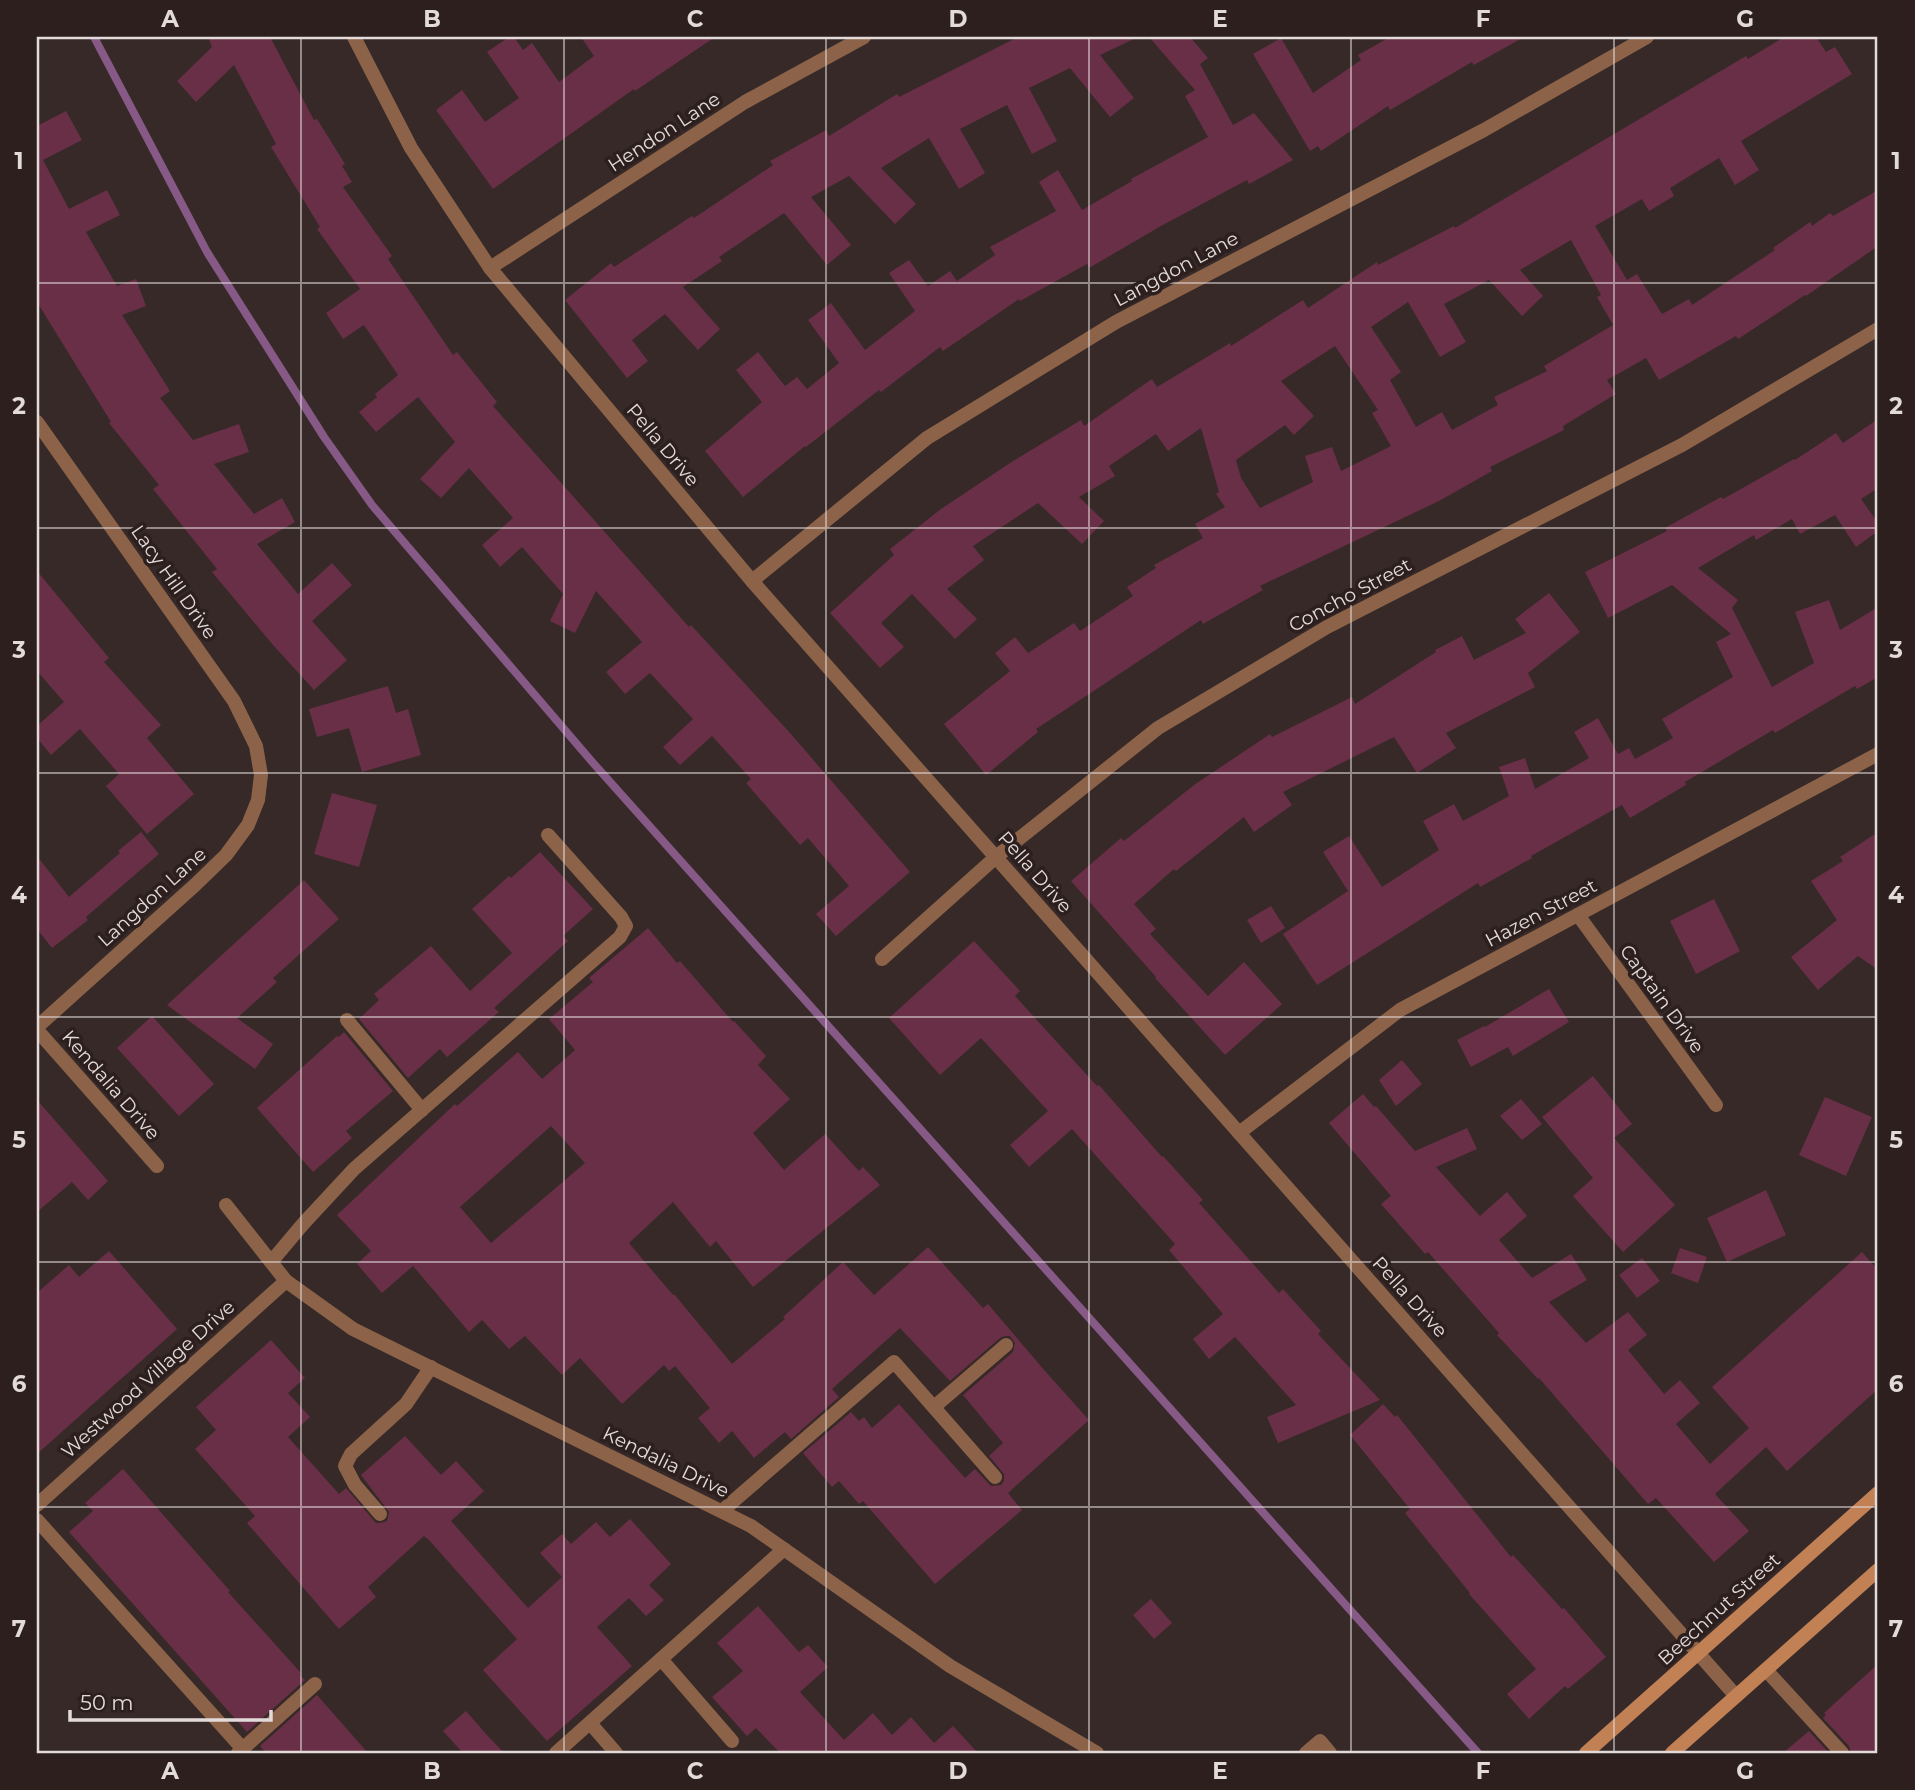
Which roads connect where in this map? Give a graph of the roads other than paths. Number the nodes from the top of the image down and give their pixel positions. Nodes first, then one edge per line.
1 (354, 37) edge
2 (864, 37) edge
3 (1647, 37) edge
4 (489, 268) junction
5 (1878, 329) edge
6 (37, 422) edge
7 (752, 581) junction
8 (1878, 754) edge
9 (261, 775) joint
10 (548, 835) dead end
11 (996, 857) junction
12 (1578, 915) junction
13 (882, 959) dead end
14 (347, 1020) dead end
15 (37, 1029) edge
16 (1716, 1105) dead end
17 (422, 1110) junction
18 (1239, 1133) junction
19 (157, 1166) dead end
20 (226, 1205) dead end
21 (271, 1262) junction
22 (286, 1281) junction
23 (1006, 1345) dead end
24 (431, 1367) junction
25 (934, 1407) junction
26 (995, 1477) dead end
27 (1878, 1493) edge
28 (37, 1505) edge
29 (722, 1511) junction
30 (380, 1514) dead end
31 (37, 1520) edge
32 (784, 1549) junction
33 (1878, 1570) edge
34 (1699, 1652) junction
35 (661, 1659) junction
36 (1766, 1670) junction
37 (315, 1684) dead end
38 (1736, 1696) junction
39 (590, 1723) junction
40 (732, 1741) dead end
41 (240, 1751) edge
42 (556, 1753) edge
43 (616, 1753) edge
44 (1097, 1753) edge
45 (1306, 1753) edge
46 (1330, 1753) edge
47 (1586, 1753) edge
48 (1672, 1753) edge
49 (1842, 1753) edge

1 - 4 street, Pella Drive
2 - 4 street, Hendon Lane
3 - 7 street, Langdon Lane
4 - 7 street, Pella Drive
5 - 11 street, Concho Street
6 - 9 street, Lacy Hill Drive
7 - 11 street, Pella Drive
8 - 12 street, Hazen Street
9 - 15 street, Langdon Lane
10 - 17 street
11 - 13 street, Concho Street
11 - 18 street, Pella Drive
12 - 16 street, Captain Drive
12 - 18 street, Hazen Street
14 - 17 street
15 - 19 street, Kendalia Drive
17 - 21 street
18 - 34 street, Pella Drive
20 - 21 street, Kendalia Drive
21 - 22 street, Kendalia Drive
22 - 24 street, Kendalia Drive
22 - 28 street, Westwood Village Drive
23 - 25 street
24 - 29 street, Kendalia Drive
24 - 30 street
25 - 26 street
25 - 29 street
27 - 34 main road, Beechnut Street
29 - 32 street, Kendalia Drive
31 - 41 street
32 - 35 street
32 - 44 street, Kendalia Drive
33 - 36 main road
34 - 38 street, Pella Drive
34 - 47 main road, Beechnut Street
35 - 39 street
35 - 40 street
36 - 38 main road
36 - 49 street
37 - 41 street
38 - 48 main road
39 - 42 street
39 - 43 street
45 - 46 street

